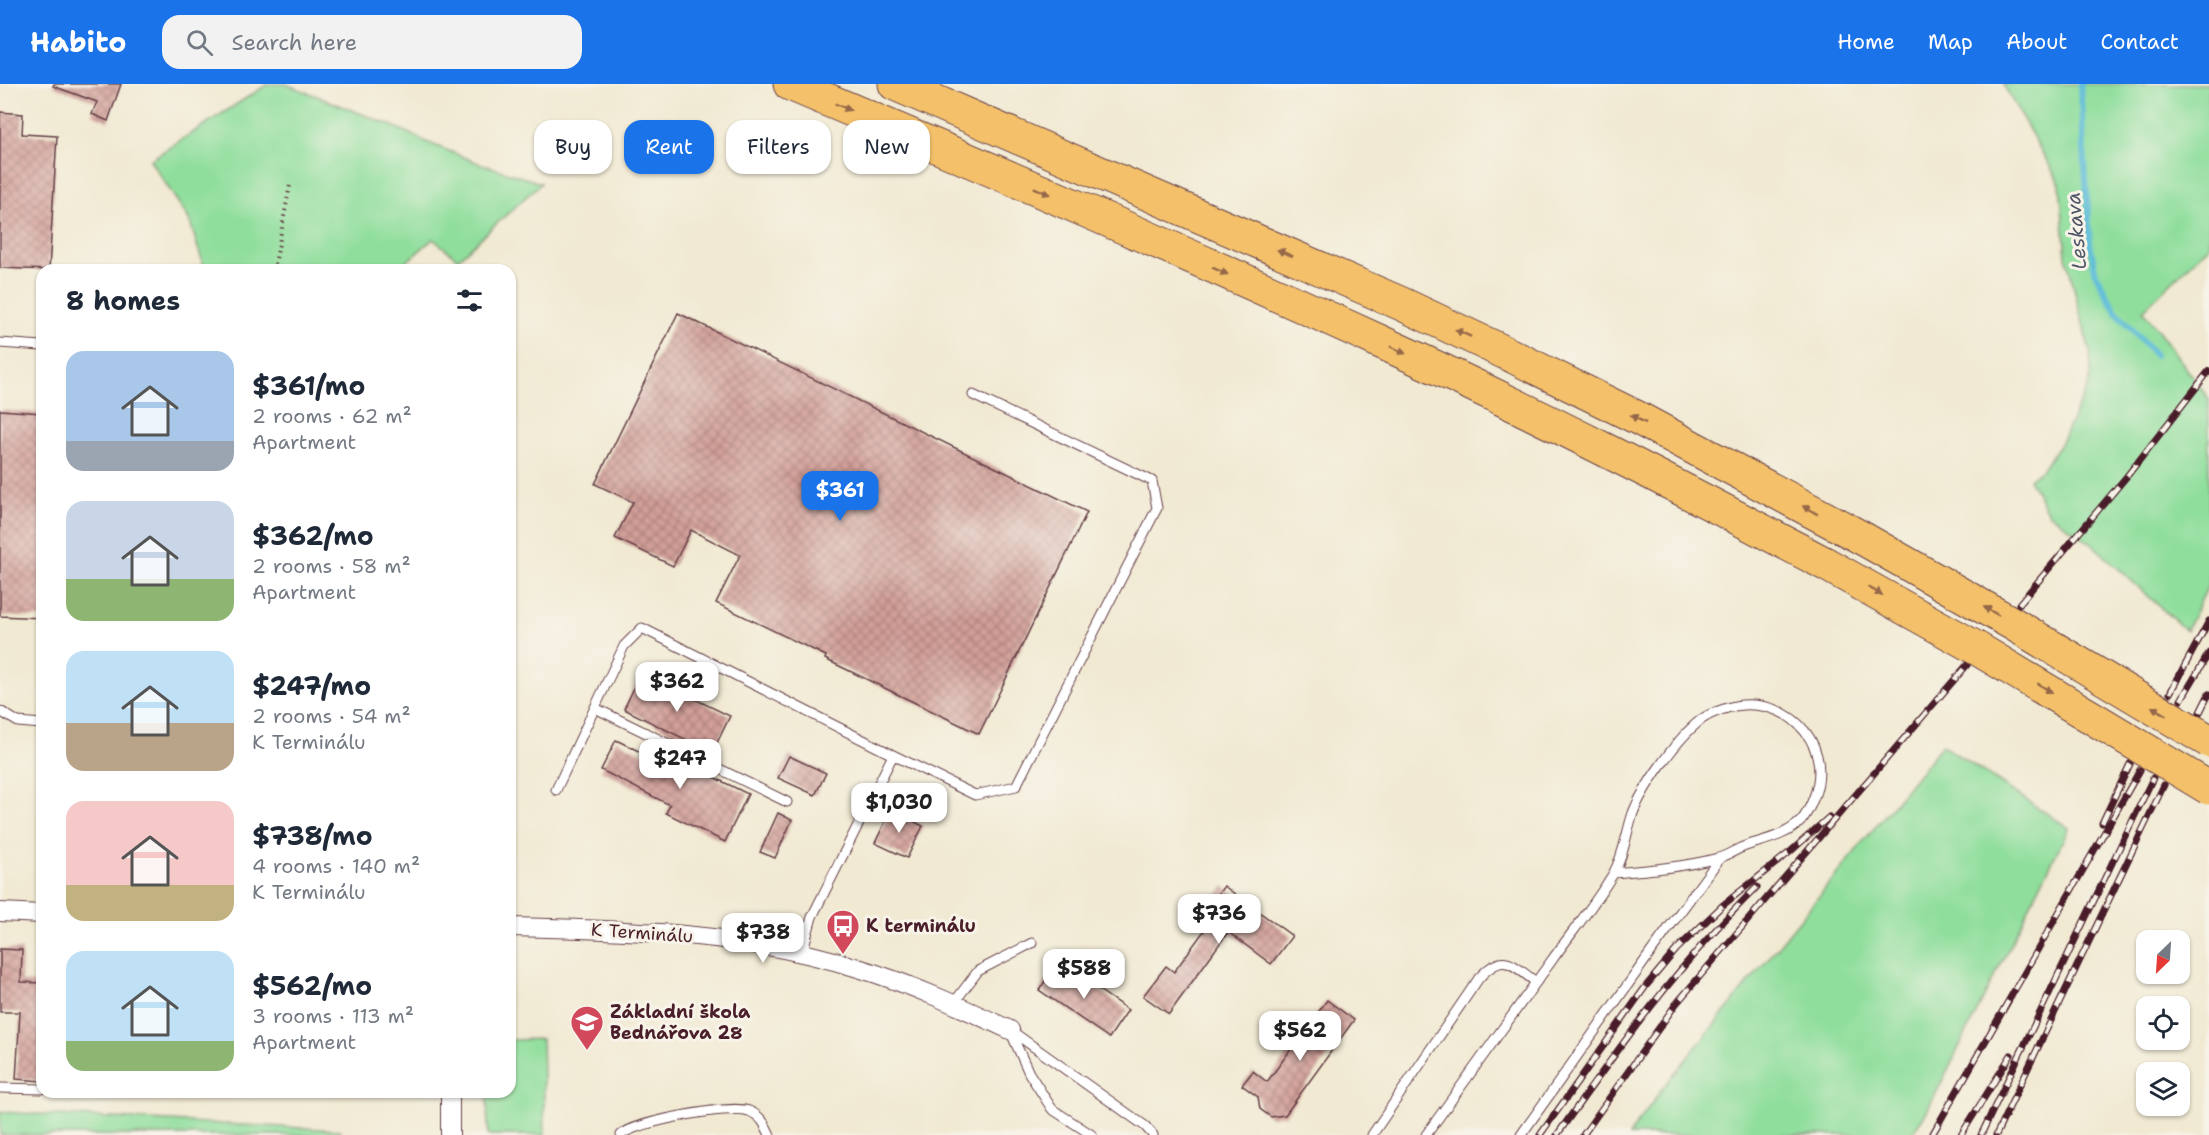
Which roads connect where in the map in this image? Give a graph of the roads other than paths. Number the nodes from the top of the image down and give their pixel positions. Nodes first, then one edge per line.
1 (790, 84) edge
2 (895, 84) edge
3 (0, 343) edge
4 (36, 346) edge
5 (973, 395) dead end
6 (595, 708) junction
7 (0, 711) edge
8 (36, 724) edge
9 (2209, 741) edge
10 (893, 755) junction
11 (2209, 788) edge
12 (556, 789) dead end
13 (787, 802) dead end
14 (1720, 858) junction
15 (1614, 873) junction
16 (0, 912) edge
17 (36, 914) edge
18 (516, 927) edge
19 (1032, 943) dead end
20 (802, 953) junction
21 (1536, 982) junction
22 (953, 1004) junction
23 (1010, 1030) junction
24 (0, 1088) edge
25 (36, 1089) edge
26 (450, 1098) edge
27 (450, 1135) edge
28 (621, 1135) edge
29 (770, 1135) edge
30 (1092, 1135) edge
31 (1153, 1135) edge
32 (1372, 1135) edge
33 (1426, 1135) edge
34 (1521, 1135) edge

1 -> 11 highway, bridge
9 -> 2 highway, bridge
3 - 4 lane
5 - 10 lane
6 - 10 lane
6 - 12 lane
6 - 13 lane
7 - 8 lane
10 - 20 lane
14 - 15 lane
14 - 15 lane
14 - 34 lane
15 - 21 lane
16 - 17 street
18 - 20 street, K Terminálu
19 - 22 lane
20 - 22 street, K Terminálu
21 - 32 lane
21 - 33 lane
22 - 23 street, K Terminálu
23 - 30 lane
23 - 31 lane
24 - 25 lane
26 - 27 street
28 - 29 lane

